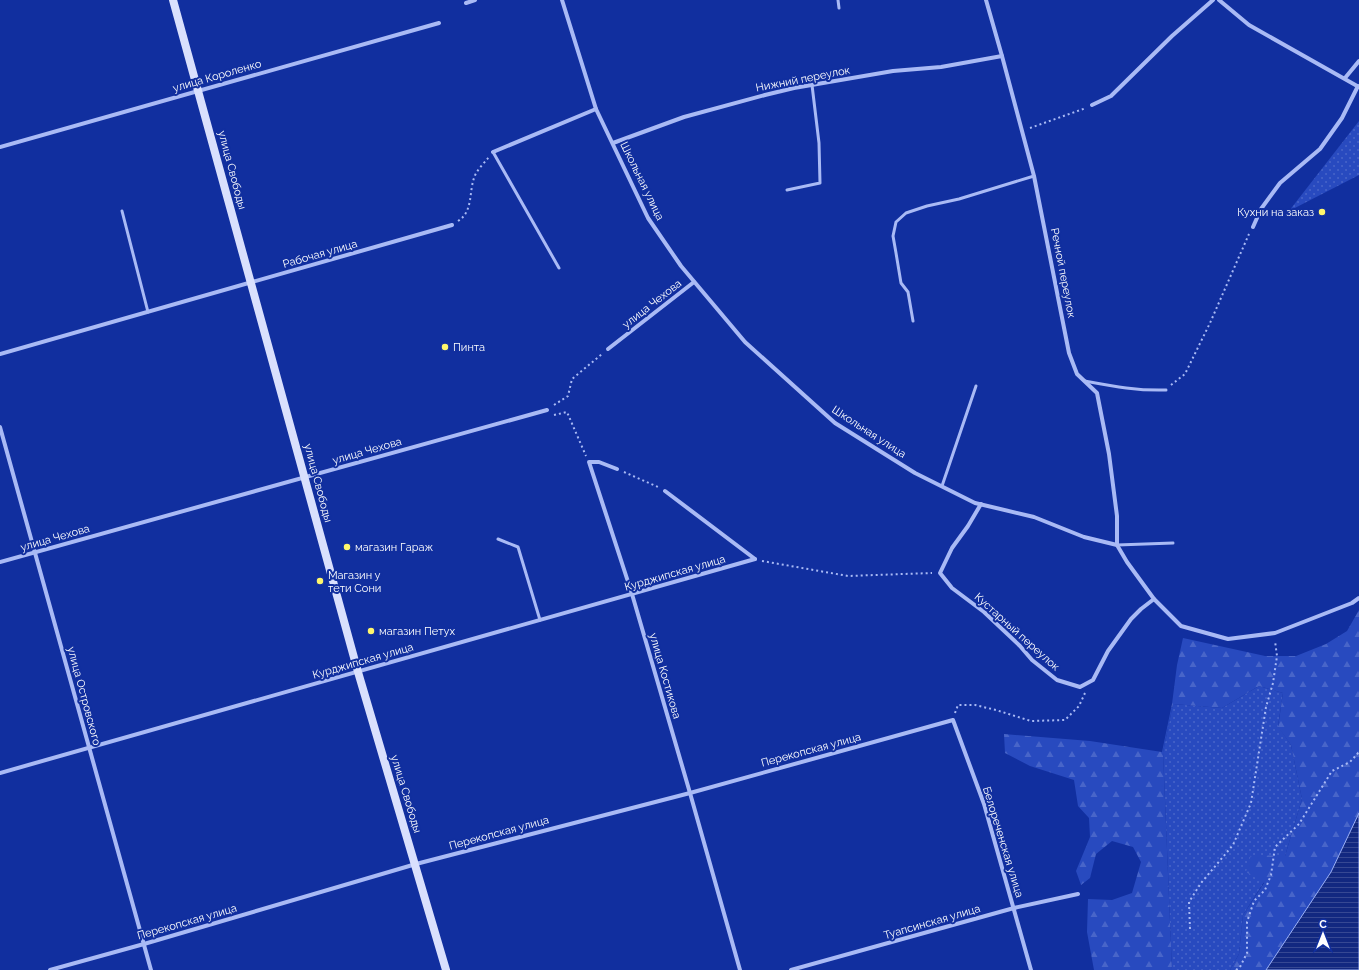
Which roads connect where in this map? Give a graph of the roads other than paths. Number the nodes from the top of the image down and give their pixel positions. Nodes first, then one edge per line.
1 (173, 0) edge
2 (475, 0) edge
3 (562, 0) edge
4 (838, 0) edge
5 (986, 0) edge
6 (1213, 0) edge
7 (1219, 0) edge
8 (466, 2) dead end
9 (839, 8) dead end
10 (439, 23) dead end
11 (1002, 56) junction
12 (1359, 60) edge
13 (1345, 78) junction
14 (812, 85) junction
15 (1359, 87) edge
16 (198, 90) junction
17 (1092, 105) road end
18 (596, 109) junction
19 (613, 143) junction
20 (0, 147) edge
21 (493, 152) joint
22 (1034, 176) junction
23 (787, 190) dead end
24 (122, 211) dead end
25 (452, 225) road end
26 (1252, 227) road end
27 (558, 268) dead end
28 (251, 282) junction
29 (694, 282) junction
30 (148, 312) junction
31 (913, 322) dead end
32 (608, 349) road end
33 (0, 354) edge
34 (1085, 381) junction
35 (976, 386) dead end
36 (1166, 390) road end
37 (547, 410) road end
38 (0, 427) edge
39 (617, 469) road end
40 (305, 478) junction
41 (942, 486) junction
42 (665, 491) road end
43 (981, 504) junction
44 (498, 539) dead end
45 (1173, 543) dead end
46 (1117, 545) junction
47 (35, 553) junction
48 (0, 562) edge
49 (632, 594) junction
50 (1359, 598) edge
51 (1154, 599) junction
52 (540, 620) junction
53 (358, 672) junction
54 (953, 720) joint
55 (89, 748) junction
56 (0, 773) edge
57 (690, 793) junction
58 (416, 864) junction
59 (1078, 894) dead end
60 (1014, 908) junction
61 (144, 944) junction
62 (50, 970) edge
63 (151, 970) edge
64 (446, 970) edge
65 (740, 970) edge
66 (791, 970) edge
67 (1031, 970) edge

1 - 16 street, улица Свободы
2 - 8 street
3 - 18 street, Школьная улица
4 - 9 lane
5 - 11 street, Речной переулок
6 - 17 street
7 - 13 street
10 - 16 street, улица Короленко
11 - 14 street, Нижний переулок
11 - 22 street, Речной переулок
12 - 13 street
13 - 15 street
14 - 19 street, Нижний переулок
14 - 23 lane
15 - 26 street
16 - 20 street, улица Короленко
16 - 28 street, улица Свободы
18 - 19 street, Школьная улица
18 - 21 street
19 - 29 street, Школьная улица
21 - 27 lane
22 - 31 lane
22 - 34 street, Речной переулок
24 - 30 lane
25 - 28 street, Рабочая улица
28 - 30 street, Рабочая улица
28 - 40 street, улица Свободы
29 - 32 street, улица Чехова
29 - 41 street, Школьная улица
30 - 33 street, Рабочая улица
34 - 36 lane
34 - 46 street, Речной переулок
35 - 41 lane
37 - 40 street, улица Чехова
38 - 47 street, улица Островского
39 - 49 street, улица Костикова
40 - 47 street, улица Чехова
40 - 53 street, улица Свободы
41 - 43 street, Школьная улица
42 - 49 street, Курджипская улица
43 - 46 street, Школьная улица
43 - 51 street, Кустарный переулок
44 - 52 lane
45 - 46 lane
46 - 51 street
47 - 48 street, улица Чехова
47 - 55 street, улица Островского
49 - 52 street, Курджипская улица
49 - 57 street, улица Костикова
50 - 51 street
52 - 53 street, Курджипская улица
53 - 55 street, Курджипская улица
53 - 58 street, улица Свободы
54 - 57 street, Перекопская улица
54 - 60 street, Белореченская улица
55 - 56 street, Курджипская улица
55 - 61 street, улица Островского
57 - 58 street, Перекопская улица
57 - 65 street, улица Костикова
58 - 61 street, Перекопская улица
58 - 64 street, улица Свободы
59 - 60 street, Туапсинская улица
60 - 66 street, Туапсинская улица
60 - 67 street, Белореченская улица
61 - 62 street, Перекопская улица
61 - 63 street, улица Островского

